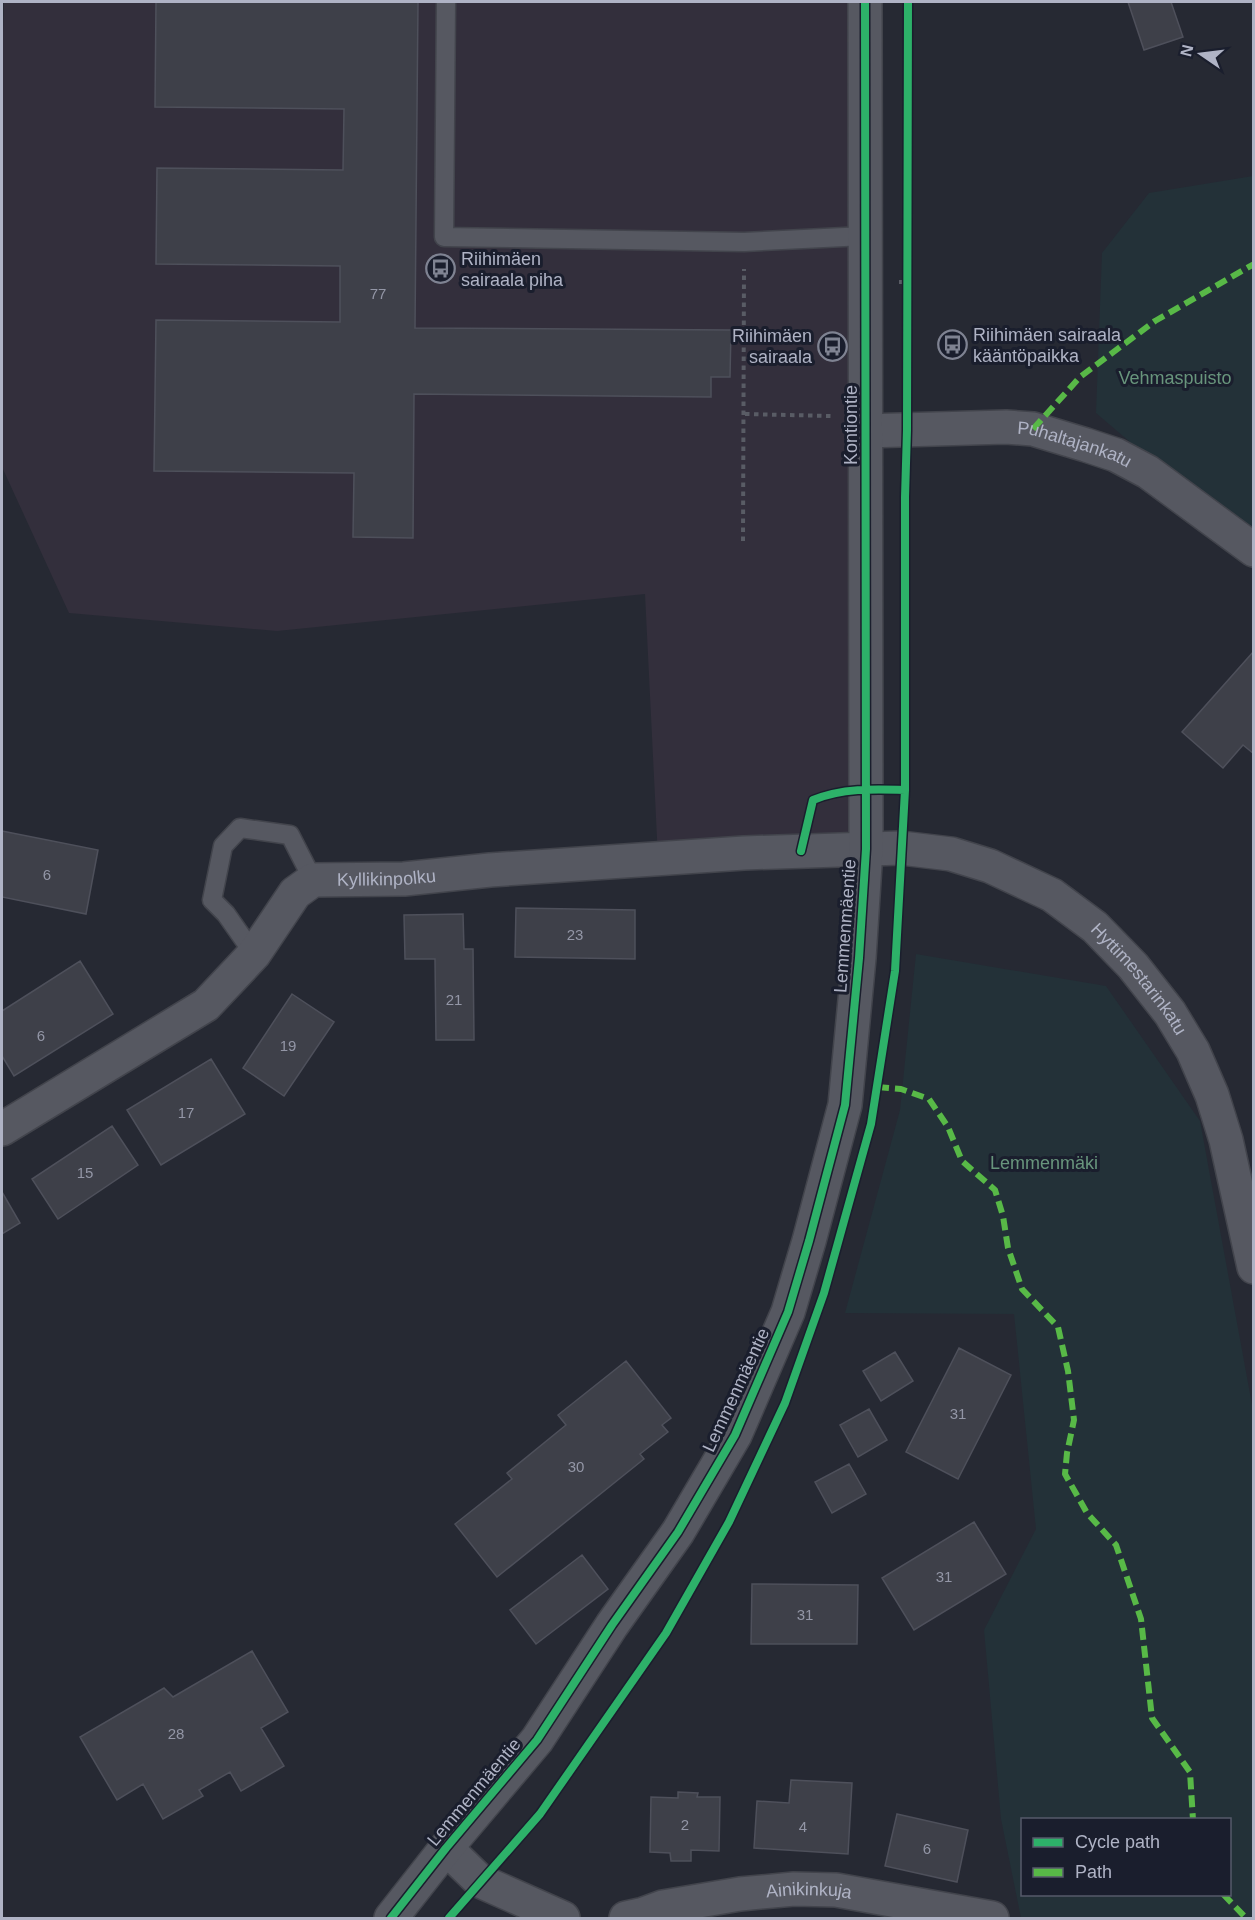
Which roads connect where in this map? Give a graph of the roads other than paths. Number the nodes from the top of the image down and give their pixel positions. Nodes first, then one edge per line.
1 (446, 2) edge
2 (865, 2) edge
3 (865, 236) junction
4 (865, 431) junction
5 (1254, 550) edge
6 (866, 849) junction
7 (313, 880) junction
8 (254, 954) junction
9 (2, 1130) edge
10 (1254, 1267) edge
11 (446, 1848) junction
12 (391, 1918) edge
13 (563, 1918) edge
14 (626, 1918) edge
15 (992, 1918) edge

1 - 3 lane
2 - 3 street, Kontiontie
3 - 4 street, Kontiontie
4 - 5 street, Puhaltajankatu
4 - 6 street, Kontiontie
6 - 7 street, Kyllikinpolku
6 - 10 street, Hyttimestarinkatu
6 - 11 street, Lemmenmäentie
7 - 8 street, Kyllikinpolku
7 - 8 lane
8 - 9 street, Kyllikinpolku
11 - 12 street, Lemmenmäentie
11 - 13 street
14 - 15 street, Ainikinkuja

